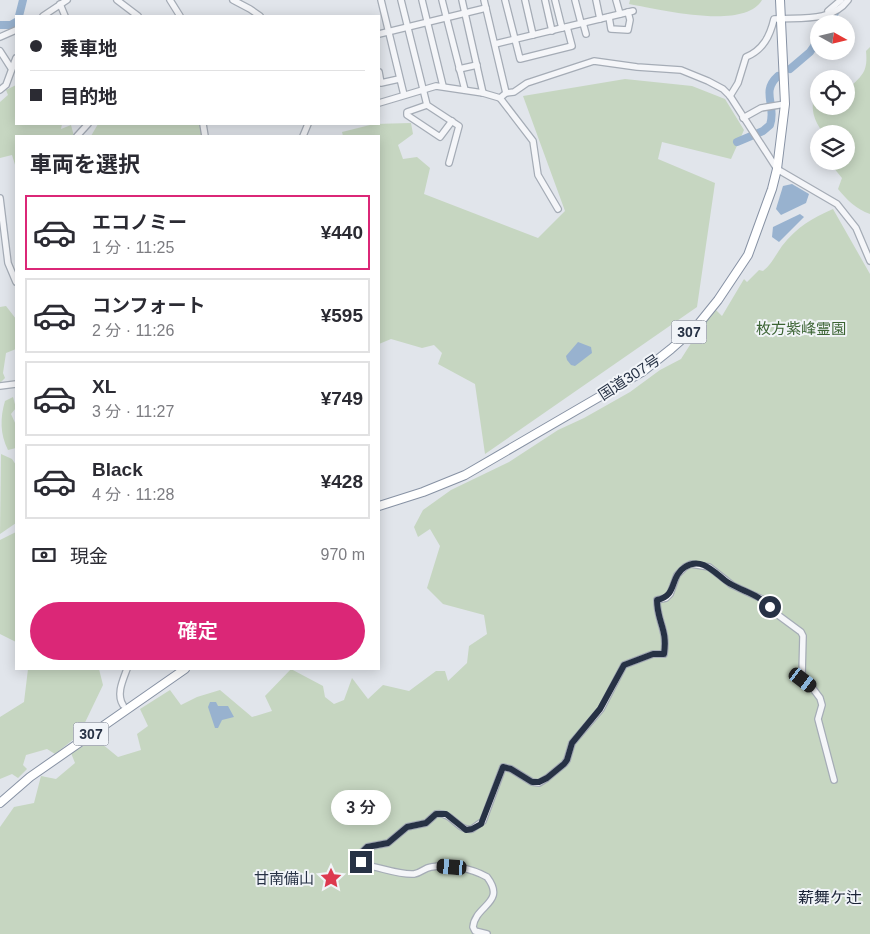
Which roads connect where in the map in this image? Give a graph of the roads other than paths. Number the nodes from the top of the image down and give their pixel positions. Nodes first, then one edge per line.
1 (67, 0) edge
2 (117, 0) edge
3 (170, 0) edge
4 (233, 0) edge
5 (381, 0) edge
6 (401, 0) edge
7 (422, 0) edge
8 (442, 0) edge
9 (462, 0) edge
10 (484, 0) edge
11 (505, 0) edge
12 (525, 0) edge
13 (545, 0) edge
14 (555, 0) edge
15 (575, 0) edge
16 (596, 0) edge
17 (616, 0) edge
18 (780, 0) edge
19 (841, 0) edge
20 (848, 0) edge
21 (60, 4) junction
22 (486, 8) junction
23 (465, 13) junction
24 (620, 14) junction
25 (44, 15) edge
26 (64, 15) edge
27 (137, 15) edge
28 (180, 15) edge
29 (259, 15) edge
30 (826, 15) edge
31 (827, 15) edge
32 (609, 17) junction
33 (810, 17) edge
34 (446, 18) junction
35 (600, 19) junction
36 (781, 19) junction
37 (428, 22) junction
38 (582, 23) junction
39 (408, 27) junction
40 (564, 28) junction
41 (552, 30) junction
42 (15, 31) edge
43 (389, 32) junction
44 (380, 34) edge
45 (586, 34) dead end
46 (533, 35) junction
47 (0, 37) edge
48 (515, 40) junction
49 (495, 44) junction
50 (0, 51) edge
51 (15, 60) edge
52 (478, 65) junction
53 (11, 68) junction
54 (459, 69) junction
55 (380, 78) edge
56 (400, 79) junction
57 (443, 86) junction
58 (424, 89) junction
59 (0, 90) edge
60 (464, 90) junction
61 (483, 93) junction
62 (506, 93) junction
63 (404, 95) junction
64 (730, 96) junction
65 (500, 98) junction
66 (380, 103) edge
67 (785, 104) junction
68 (427, 105) junction
69 (743, 118) junction
70 (452, 121) junction
71 (87, 125) edge
72 (78, 135) edge
73 (448, 163) dead end
74 (777, 169) junction
75 (0, 198) edge
76 (558, 209) dead end
77 (870, 261) edge
78 (15, 280) edge
79 (15, 384) edge
80 (0, 386) edge
81 (380, 506) edge
82 (127, 670) edge
83 (184, 670) edge
84 (123, 705) dead end
85 (834, 780) dead end
86 (0, 803) edge
87 (487, 934) edge

1 - 21 street
2 - 27 street
3 - 28 street
4 - 29 street
5 - 43 street
6 - 39 street
7 - 37 street
8 - 34 street
9 - 23 street
10 - 22 street
11 - 48 street
12 - 46 street
13 - 41 street
14 - 40 street
15 - 38 street
16 - 35 street
17 - 24 street
18 - 36 highway, 国道307号 / 307
19 - 30 street
20 - 31 street
21 - 25 street
21 - 26 street
22 - 23 street
22 - 49 street
23 - 34 street
23 - 52 street
24 - 32 street
24 - 32 street
32 - 35 street
33 - 36 street
34 - 37 street
34 - 54 street
35 - 38 street
36 - 64 street
36 - 67 highway, 国道307号 / 307
37 - 39 street
37 - 57 street
38 - 40 street
38 - 45 street
39 - 43 street
39 - 58 street
40 - 41 street
40 - 48 street
41 - 46 street
42 - 47 street
43 - 44 street
43 - 56 street
46 - 48 street
48 - 49 street
49 - 62 street
50 - 53 street
51 - 53 street
52 - 54 street
52 - 61 street
53 - 59 street
54 - 60 street
55 - 56 street
56 - 63 street
57 - 58 street
57 - 60 street
58 - 63 street
58 - 68 street
60 - 61 street
61 - 65 street
62 - 64 street
62 - 65 street
63 - 66 street
64 - 69 street
65 - 76 street
67 - 69 street
67 - 74 highway, 国道307号 / 307
68 - 70 street
68 - 70 street
69 - 74 street
70 - 73 street
71 - 72 street
74 - 77 street
74 - 81 highway, 国道307号 / 307
75 - 78 street
79 - 80 street
82 - 84 street
83 - 86 highway, 307
85 - 87 street

